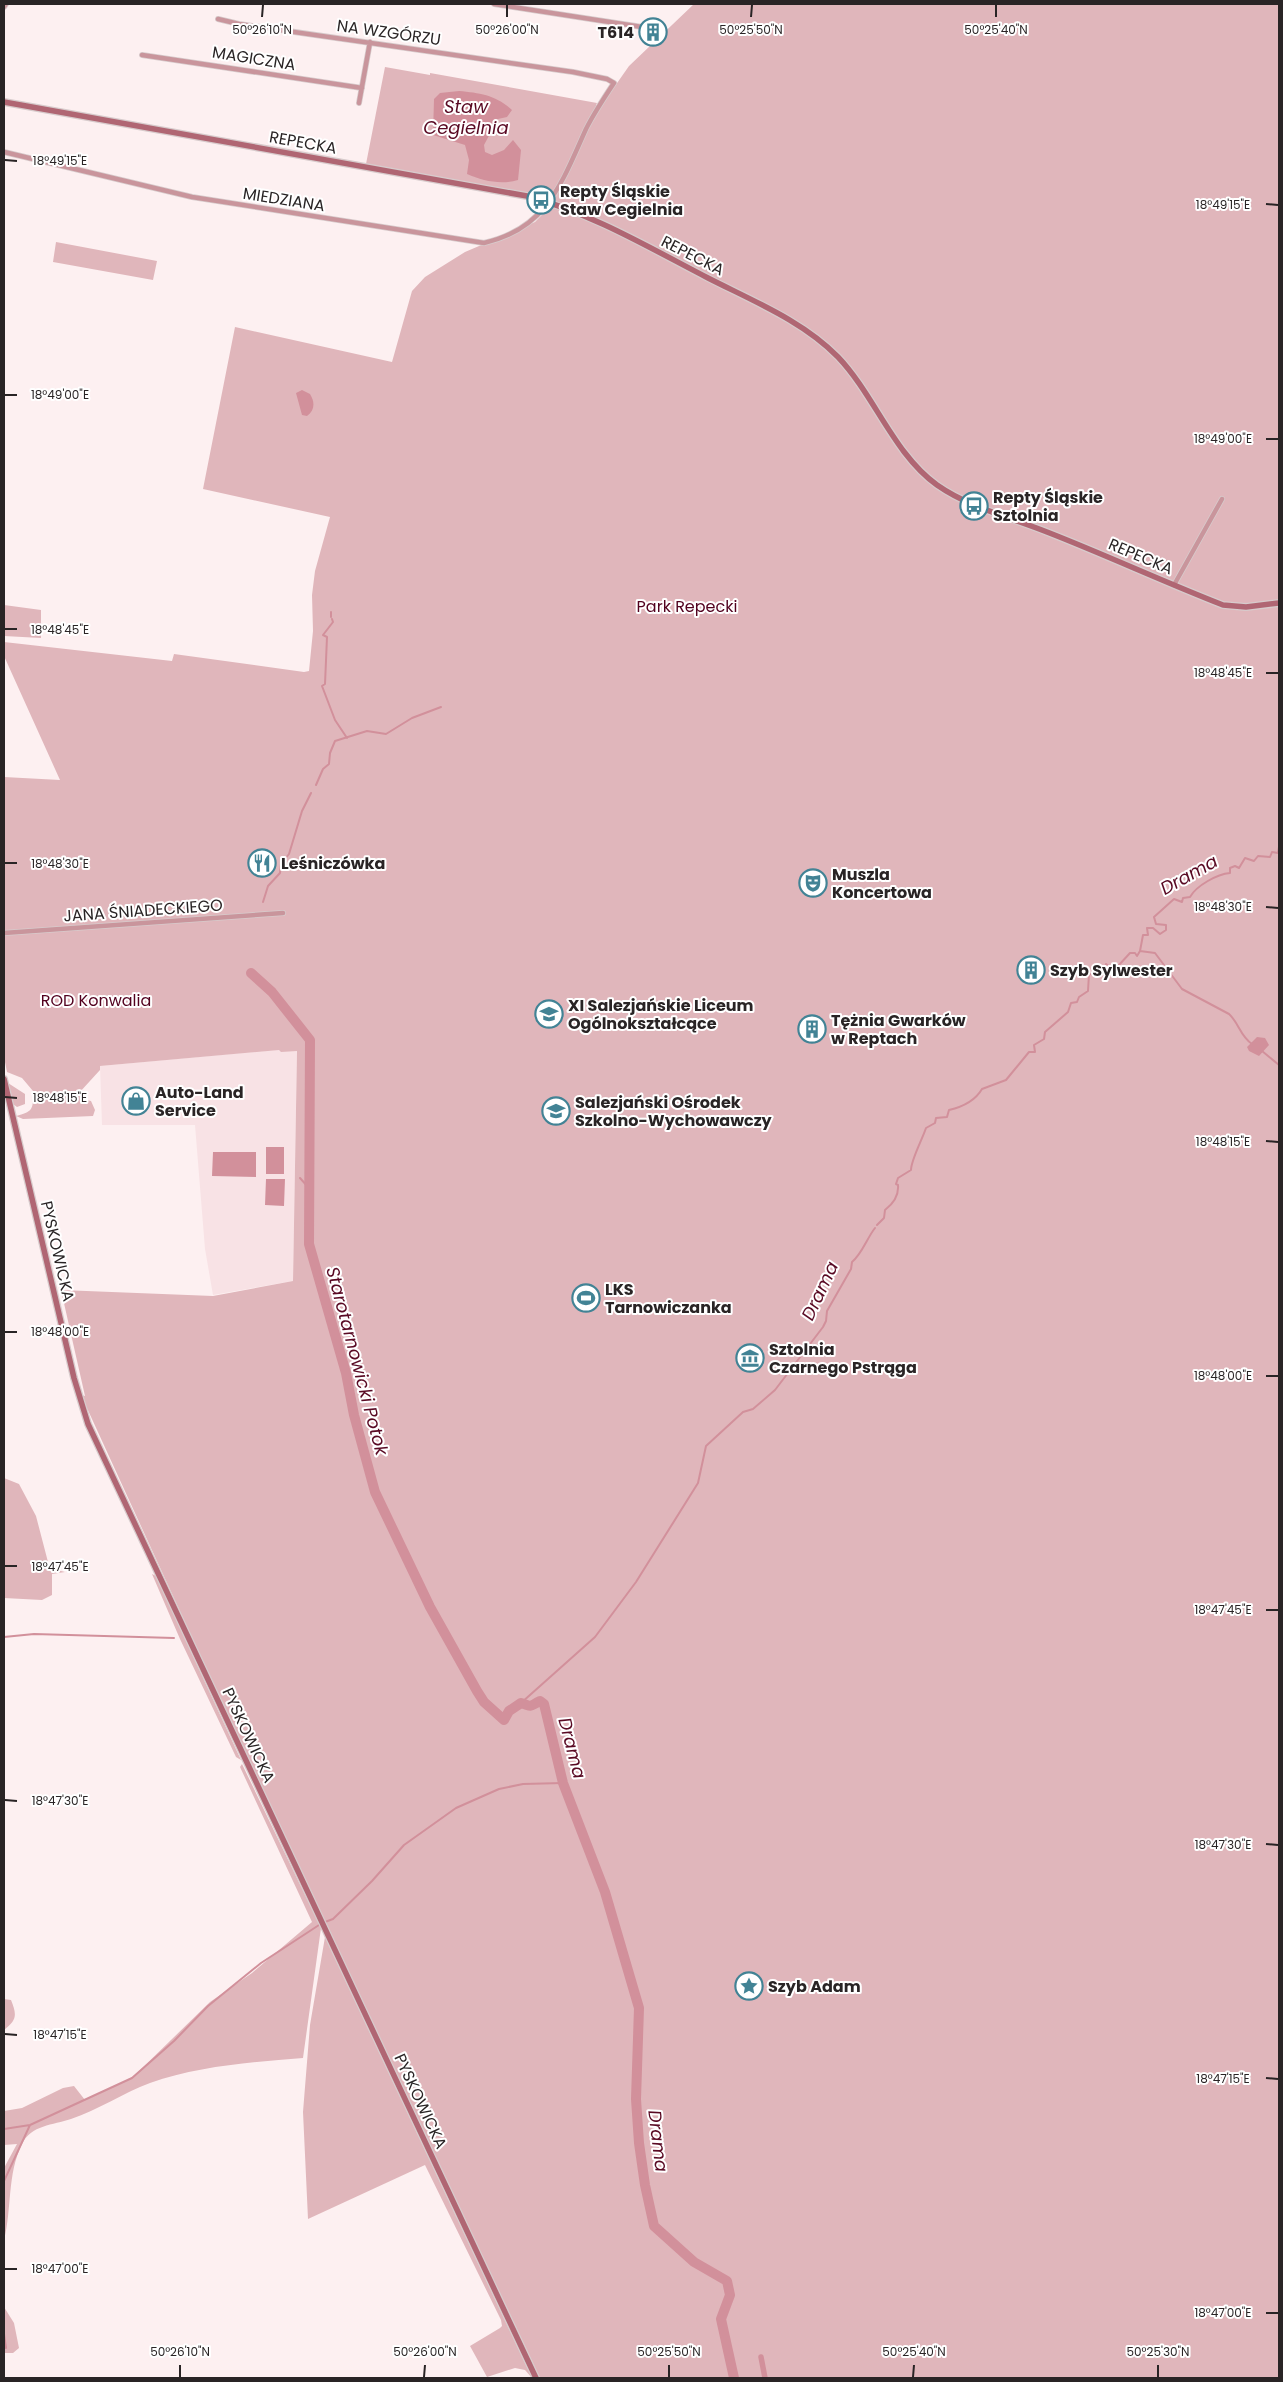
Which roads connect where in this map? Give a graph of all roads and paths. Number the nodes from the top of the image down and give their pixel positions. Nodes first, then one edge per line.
1 (6, 4) edge
2 (494, 4) edge
3 (4, 7) edge
4 (218, 18) dead end
5 (662, 32) dead end
6 (370, 42) junction
7 (142, 55) dead end
8 (614, 83) joint
9 (362, 88) junction
10 (4, 102) edge
11 (359, 103) dead end
12 (4, 152) edge
13 (550, 202) junction
14 (1222, 499) dead end
15 (1174, 585) junction
16 (1279, 603) edge
17 (283, 913) dead end
18 (4, 932) edge
19 (4, 1079) edge
20 (536, 2378) edge

1 - 3 street
2 - 5 street
4 - 6 street, NA WZGÓRZU
6 - 8 street, NA WZGÓRZU
6 - 9 street
7 - 9 street, MAGICZNA
8 - 13 street, MIEDZIANA
9 - 11 street
10 - 13 street, REPECKA
12 - 13 street, MIEDZIANA
13 - 15 street, REPECKA
14 - 15 street
15 - 16 street, REPECKA
17 - 18 street, JANA ŚNIADECKIEGO
19 - 20 street, PYSKOWICKA

